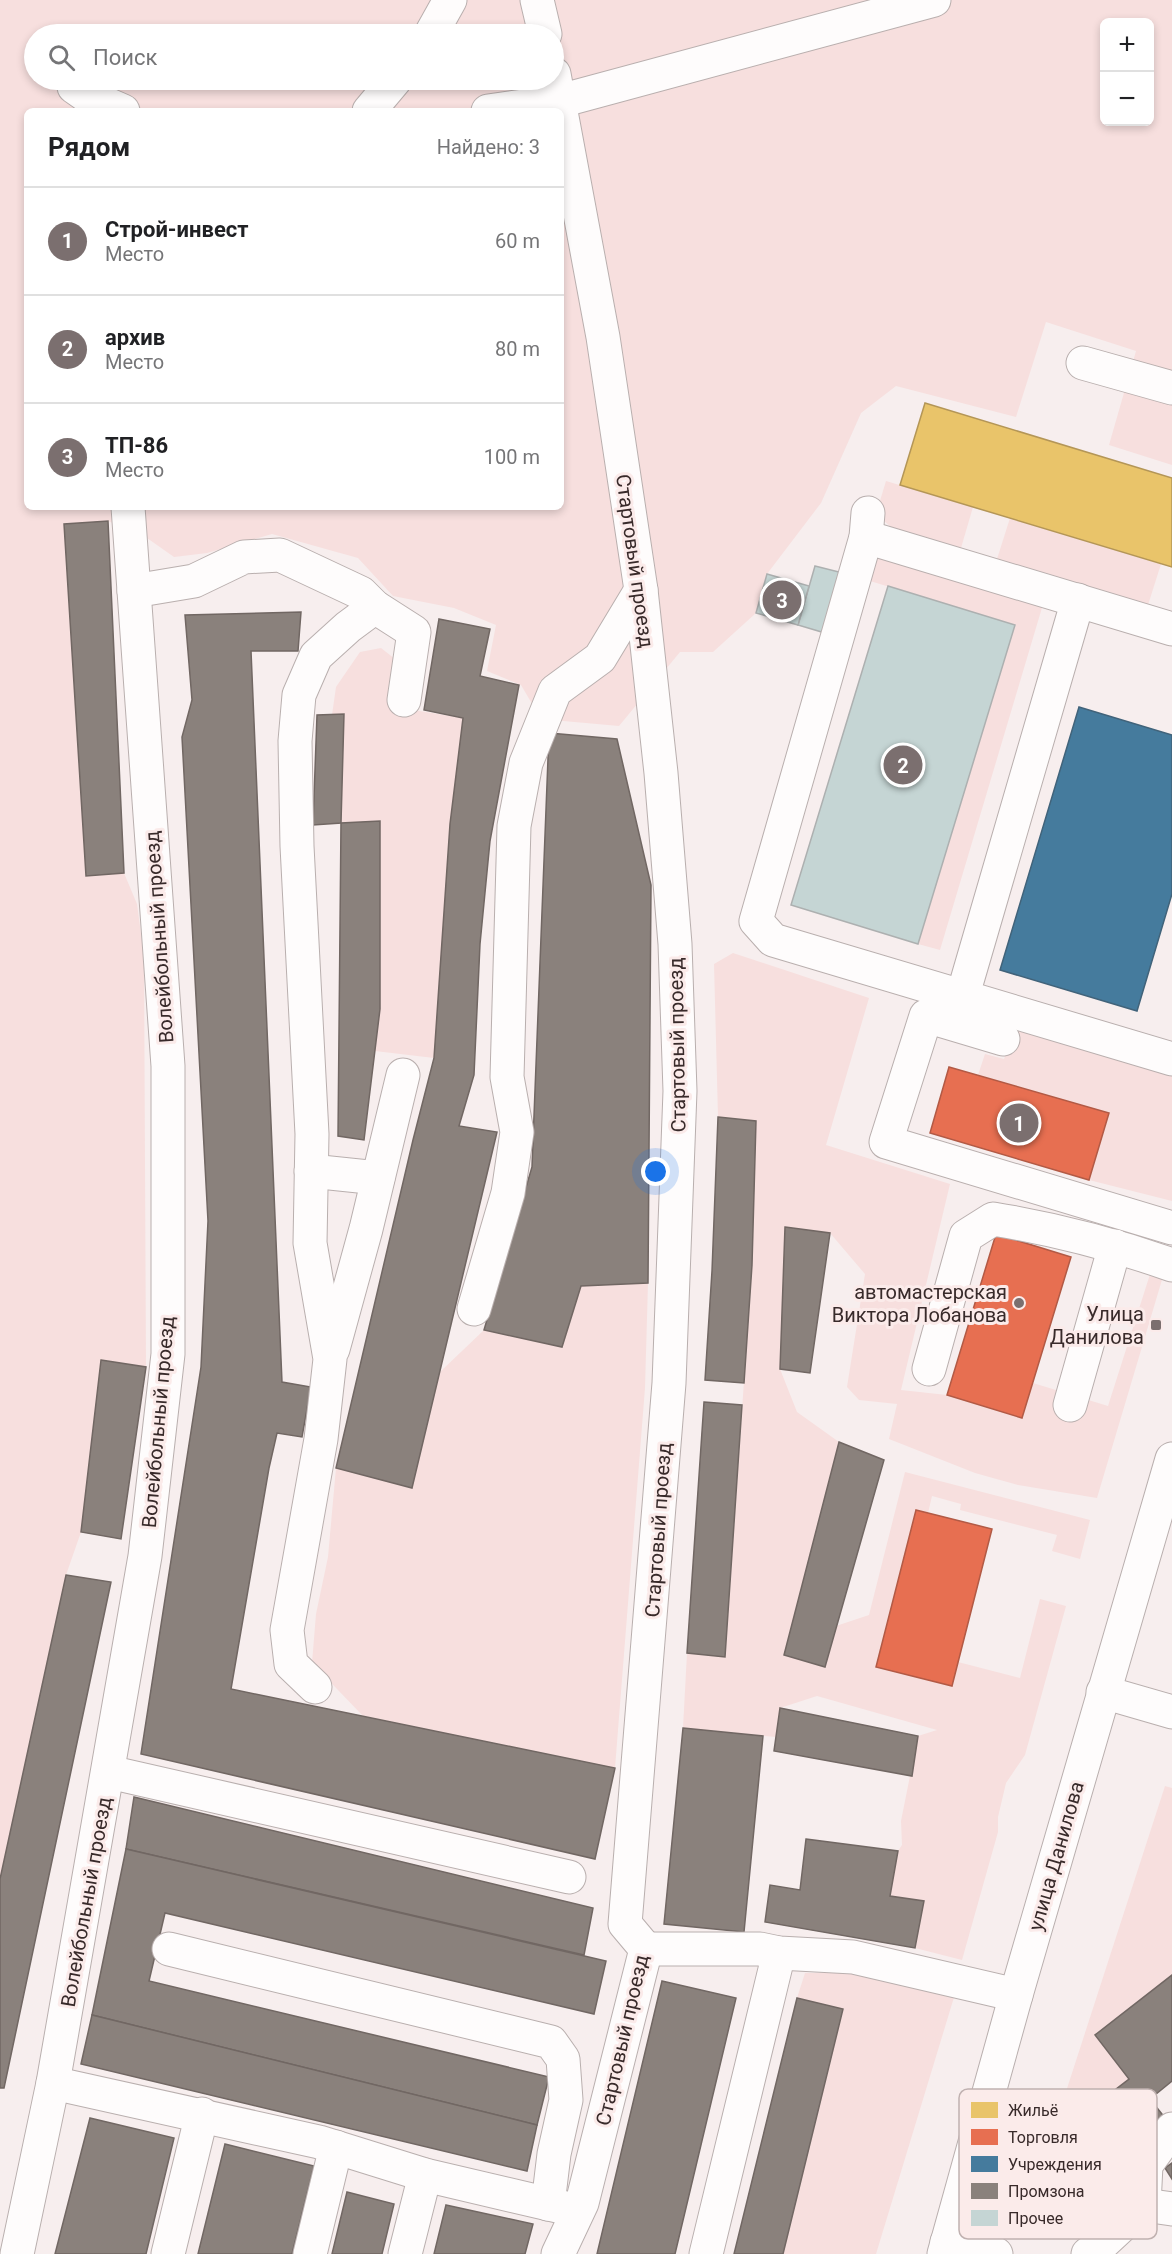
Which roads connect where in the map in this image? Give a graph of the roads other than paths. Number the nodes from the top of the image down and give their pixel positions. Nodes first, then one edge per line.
1 (450, 0) edge
2 (537, 0) edge
3 (934, 0) edge
4 (437, 24) edge
5 (543, 24) edge
6 (564, 85) edge
7 (78, 90) edge
8 (387, 90) edge
9 (548, 90) edge
10 (558, 90) edge
11 (116, 108) edge
12 (372, 108) edge
13 (497, 108) edge
14 (561, 108) edge
15 (564, 125) edge
16 (1083, 363) dead end
17 (1172, 388) edge
18 (128, 510) edge
19 (641, 590) junction
20 (134, 591) junction
21 (1078, 600) junction
22 (375, 607) junction
23 (1172, 629) edge
24 (404, 700) dead end
25 (962, 998) junction
26 (1003, 1039) dead end
27 (1172, 1059) edge
28 (403, 1076) dead end
29 (311, 1171) junction
30 (378, 1178) junction
31 (1172, 1228) edge
32 (1115, 1246) junction
33 (1172, 1265) edge
34 (474, 1309) dead end
35 (330, 1359) junction
36 (928, 1369) dead end
37 (1070, 1406) dead end
38 (1172, 1459) edge
39 (1167, 1492) edge
40 (315, 1687) dead end
41 (1103, 1692) junction
42 (1172, 1712) edge
43 (109, 1772) junction
44 (569, 1877) dead end
45 (169, 1949) dead end
46 (646, 1949) junction
47 (779, 1953) junction
48 (1016, 1995) junction
49 (53, 2083) junction
50 (990, 2089) edge
51 (201, 2114) junction
52 (1172, 2129) edge
53 (336, 2148) junction
54 (1157, 2150) edge
55 (425, 2175) junction
56 (959, 2201) edge
57 (548, 2204) junction
58 (580, 2211) junction
59 (1109, 2239) edge
60 (946, 2248) edge
61 (17, 2254) edge
62 (168, 2254) edge
63 (310, 2254) edge
64 (405, 2254) edge
65 (558, 2254) edge
66 (706, 2254) edge
67 (996, 2254) edge
68 (1088, 2254) edge

1 - 4 street
2 - 5 street
3 - 6 street
7 - 11 street
8 - 12 street
9 - 13 street
10 - 14 street, Стартовый проезд
15 - 19 street, Стартовый проезд
16 - 17 street
18 - 20 street, Волейбольный проезд
19 - 34 street
19 - 46 street, Стартовый проезд
20 - 22 street
20 - 43 street, Волейбольный проезд
21 - 23 street
21 - 25 street
21 - 25 street
22 - 24 street
22 - 29 street
25 - 27 street
26 - 31 street
28 - 30 street
29 - 30 street
29 - 35 street
30 - 35 street
32 - 33 street
32 - 36 street
32 - 37 street
35 - 40 street
38 - 39 street, улица Данилова
39 - 41 street, улица Данилова
41 - 42 street
41 - 48 street, улица Данилова
43 - 44 street
43 - 49 street, Волейбольный проезд
45 - 57 street
46 - 47 street
46 - 58 street, Стартовый проезд
47 - 48 street
47 - 66 street
48 - 50 street, улица Данилова
49 - 51 street
49 - 61 street, Волейбольный проезд
51 - 53 street
51 - 62 street
52 - 54 street
53 - 55 street
53 - 63 street
55 - 57 street
55 - 64 street
56 - 60 street, улица Данилова
57 - 58 street
58 - 65 street, Стартовый проезд
59 - 68 street
60 - 67 street

